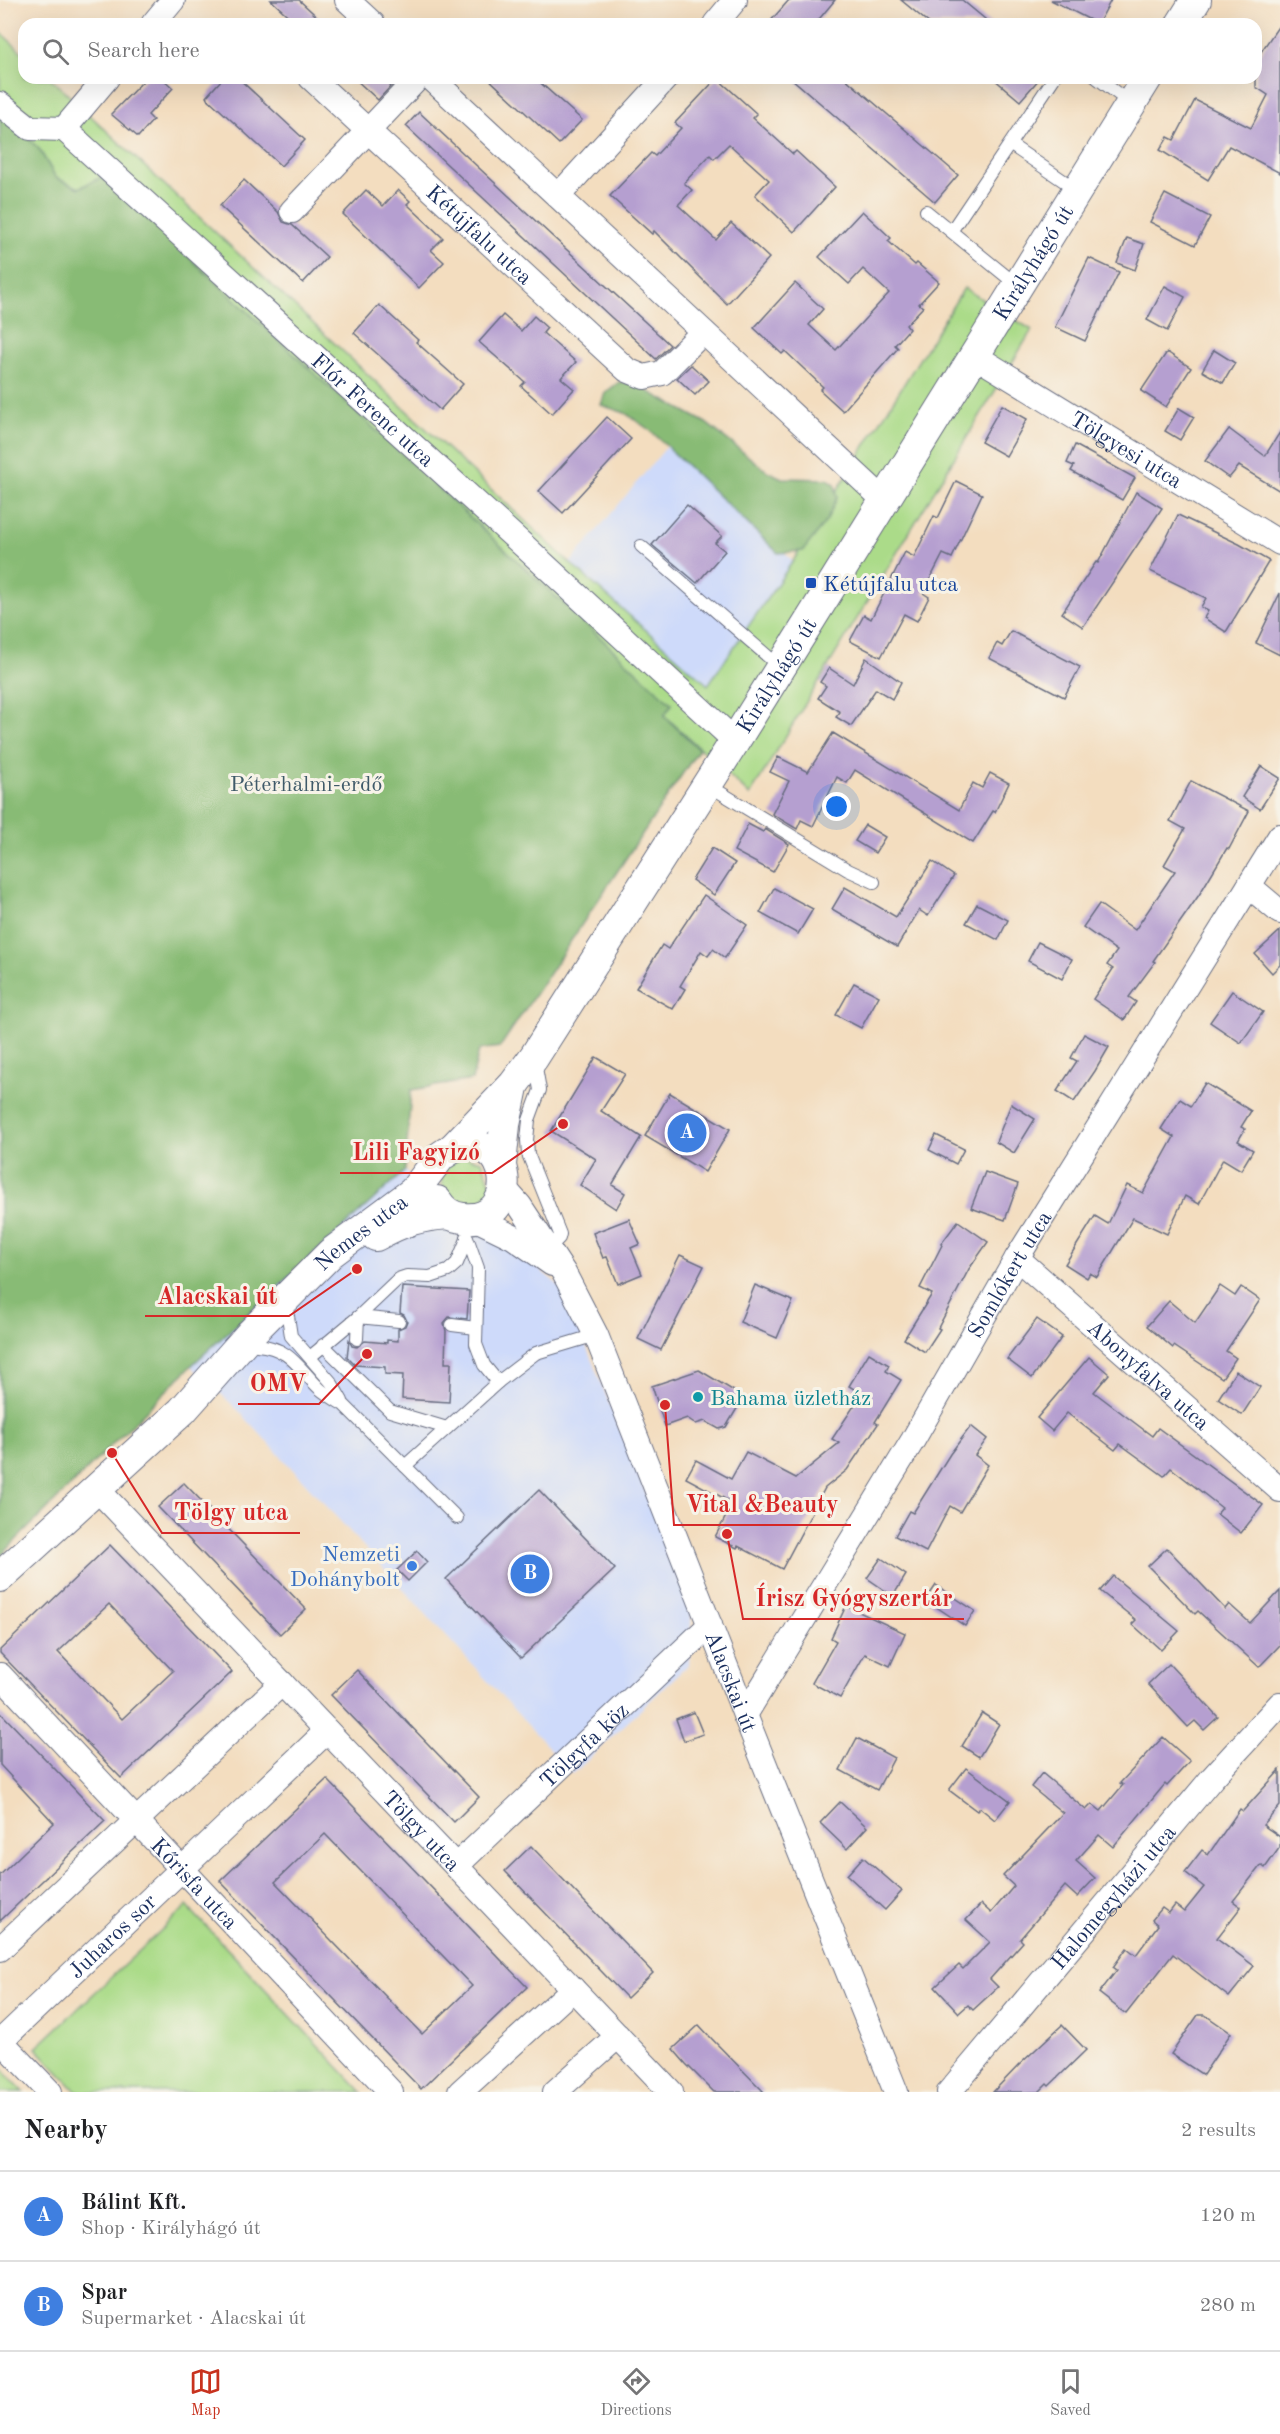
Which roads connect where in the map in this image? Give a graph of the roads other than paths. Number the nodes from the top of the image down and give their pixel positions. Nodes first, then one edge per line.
1 (173, 0) edge
2 (347, 0) edge
3 (735, 0) edge
4 (1196, 0) edge
5 (158, 18) edge
6 (366, 18) edge
7 (720, 18) edge
8 (1185, 18) edge
9 (102, 84) edge
10 (317, 84) edge
11 (412, 84) edge
12 (437, 84) edge
13 (661, 84) edge
14 (1050, 84) edge
15 (1105, 84) edge
16 (1143, 84) edge
17 (0, 104) edge
18 (1131, 104) junction
19 (64, 129) junction
20 (368, 131) junction
21 (1011, 145) junction
22 (1077, 190) junction
23 (558, 196) junction
24 (292, 211) dead end
25 (926, 211) dead end
26 (952, 230) junction
27 (1018, 285) junction
28 (703, 332) junction
29 (975, 356) junction
30 (884, 500) junction
31 (1280, 543) edge
32 (641, 546) dead end
33 (780, 667) junction
34 (735, 741) junction
35 (708, 784) junction
36 (1280, 836) edge
37 (874, 882) dead end
38 (1249, 886) junction
39 (1280, 912) edge
40 (534, 1057) junction
41 (514, 1084) junction
42 (445, 1155) junction
43 (503, 1176) junction
44 (461, 1222) junction
45 (548, 1249) junction
46 (1017, 1258) junction
47 (564, 1273) junction
48 (288, 1316) junction
49 (358, 1317) junction
50 (399, 1321) dead end
51 (452, 1325) dead end
52 (476, 1328) junction
53 (596, 1335) junction
54 (357, 1339) dead end
55 (257, 1345) junction
56 (323, 1345) junction
57 (310, 1357) junction
58 (215, 1373) junction
59 (498, 1382) junction
60 (344, 1405) junction
61 (447, 1428) junction
62 (405, 1466) junction
63 (98, 1490) junction
64 (1280, 1490) edge
65 (457, 1518) dead end
66 (0, 1577) edge
67 (710, 1625) junction
68 (0, 1674) edge
69 (282, 1683) junction
70 (1280, 1704) edge
71 (745, 1715) junction
72 (327, 1731) junction
73 (136, 1820) junction
74 (456, 1866) junction
75 (183, 1870) junction
76 (0, 1949) edge
77 (573, 1989) junction
78 (618, 2036) junction
79 (0, 2040) edge
80 (50, 2092) edge
81 (391, 2092) edge
82 (460, 2092) edge
83 (555, 2092) edge
84 (671, 2092) edge
85 (896, 2092) edge
86 (949, 2092) edge

1 - 5 street
2 - 6 street
3 - 7 street
4 - 8 street
9 - 19 street
10 - 20 street, Kétújfalu utca
11 - 20 street
12 - 23 street
13 - 23 street
14 - 21 lane
15 - 18 lane
16 - 18 street, Királyhágó út
17 - 19 street
18 - 22 street, Királyhágó út
19 - 34 street, Flór Ferenc utca
20 - 24 street
20 - 28 street, Kétújfalu utca
21 - 22 lane
21 - 26 lane
22 - 27 street, Királyhágó út
23 - 28 street
25 - 26 lane
26 - 27 lane
27 - 29 street, Királyhágó út
28 - 30 street
29 - 30 street, Királyhágó út
29 - 31 street, Tölgyesi utca
30 - 33 street, Királyhágó út
32 - 33 lane
33 - 34 street, Királyhágó út
34 - 35 street, Királyhágó út
35 - 37 lane
35 - 40 street, Királyhágó út
36 - 38 street, Somlókert utca
38 - 39 street
38 - 46 street, Somlókert utca
40 - 41 street, Királyhágó út
40 - 45 lane
41 - 42 street, Királyhágó út
41 - 43 street, Királyhágó út
42 - 43 street
42 - 44 street, Nemes utca
42 - 58 street, Nemes utca
43 - 44 street
43 - 45 street, Alacskai út
44 - 47 street, Alacskai út
44 - 48 street, Nemes utca
44 - 49 lane
44 - 52 lane
45 - 47 street, Alacskai út
46 - 64 street, Abonyfalva utca
46 - 71 street, Somlókert utca
47 - 53 street, Alacskai út
48 - 55 street, Nemes utca
48 - 57 lane
49 - 50 lane
49 - 54 lane
49 - 56 lane
51 - 52 lane
52 - 59 lane
53 - 59 lane
53 - 67 street, Alacskai út
55 - 58 street, Nemes utca
55 - 60 lane
56 - 57 lane
56 - 61 lane
57 - 60 lane
58 - 63 street, Nemes utca
59 - 61 lane
60 - 62 lane
61 - 62 lane
62 - 65 lane
63 - 66 street, Nemes utca
63 - 69 street, Tölgy utca
67 - 71 street, Alacskai út
67 - 74 street, Tölgyfa köz
68 - 73 street, Kőrisfa utca
69 - 72 street, Tölgy utca
69 - 73 street
70 - 86 street, Halomegyházi utca
71 - 85 street, Alacskai út
72 - 74 street, Tölgy utca
72 - 75 street, Juharos sor
73 - 75 street, Kőrisfa utca
73 - 76 street
74 - 77 street, Tölgy utca
75 - 79 street, Juharos sor
75 - 81 street, Kőrisfa utca
77 - 78 street, Tölgy utca
77 - 82 street
78 - 83 street
78 - 84 street, Tölgy utca
79 - 80 street

